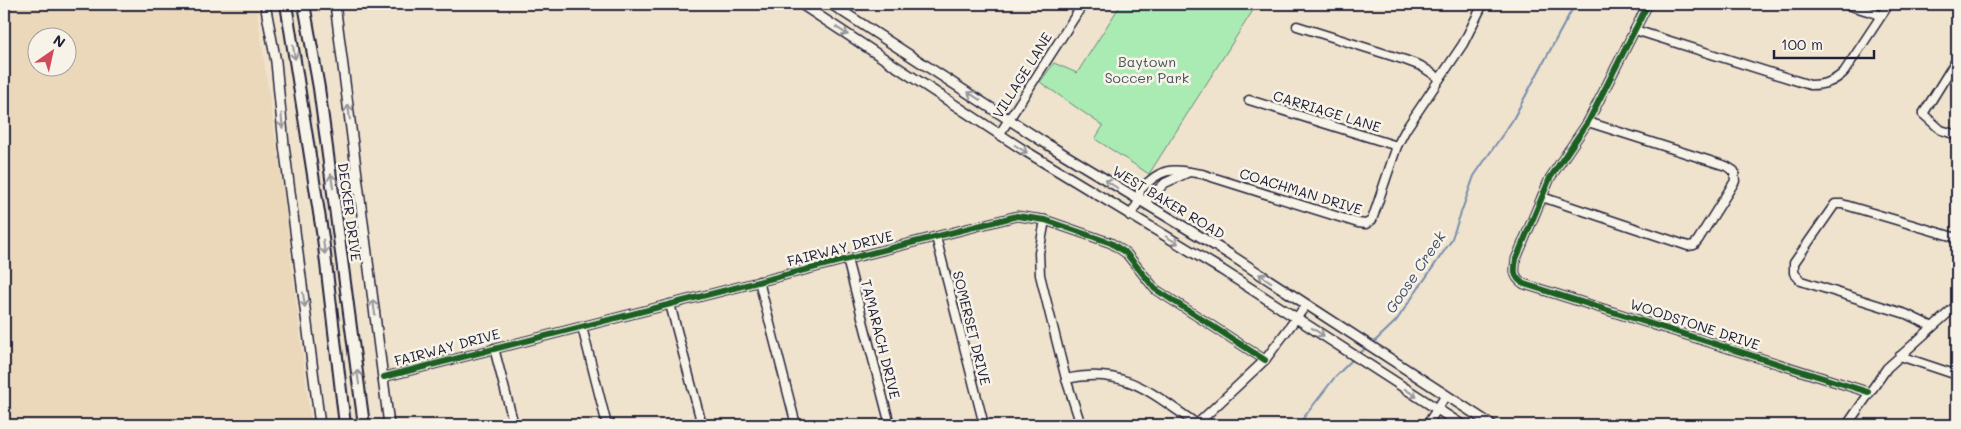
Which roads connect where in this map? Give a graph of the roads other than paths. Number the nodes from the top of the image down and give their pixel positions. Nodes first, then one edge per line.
1 (265, 4) edge
2 (286, 4) edge
3 (304, 4) edge
4 (335, 4) edge
5 (801, 4) edge
6 (831, 4) edge
7 (1082, 4) edge
8 (1483, 4) edge
9 (1648, 4) edge
10 (1844, 4) edge
11 (1888, 4) edge
12 (1881, 15) junction
13 (1297, 26) dead end
14 (1635, 30) junction
15 (885, 39) junction
16 (876, 53) junction
17 (1957, 58) edge
18 (1439, 78) junction
19 (1249, 100) dead end
20 (1009, 119) junction
21 (1588, 122) junction
22 (999, 134) junction
23 (1957, 135) edge
24 (1397, 146) junction
25 (1189, 172) junction
26 (1542, 197) junction
27 (1139, 201) junction
28 (1130, 216) junction
29 (1046, 220) junction
30 (936, 237) junction
31 (1957, 238) edge
32 (847, 259) junction
33 (759, 281) junction
34 (670, 304) junction
35 (1306, 305) junction
36 (1957, 305) edge
37 (1296, 318) junction
38 (1931, 326) junction
39 (582, 327) junction
40 (494, 348) junction
41 (1900, 356) junction
42 (1265, 360) junction
43 (1957, 375) edge
44 (384, 377) junction
45 (1066, 379) junction
46 (1868, 392) junction
47 (1446, 395) junction
48 (1437, 409) junction
49 (320, 425) edge
50 (345, 425) edge
51 (364, 425) edge
52 (389, 425) edge
53 (514, 425) edge
54 (607, 425) edge
55 (702, 425) edge
56 (796, 425) edge
57 (890, 425) edge
58 (984, 425) edge
59 (1081, 425) edge
60 (1197, 425) edge
61 (1426, 425) edge
62 (1462, 425) edge
63 (1492, 425) edge
64 (1847, 425) edge

1 -> 49 main road
2 -> 50 highway
51 -> 3 highway, DECKER DRIVE
44 -> 4 main road, DECKER DRIVE
5 -> 16 main road
6 - 15 main road, WEST BAKER ROAD
7 - 20 street, VILLAGE LANE
8 - 18 street, COACHMAN DRIVE
9 - 14 street
10 - 12 street
11 - 12 street
12 - 14 street
13 - 18 street
14 - 21 street
15 - 16 main road
20 -> 15 main road, WEST BAKER ROAD
16 - 22 main road
17 - 23 street
18 - 24 street, COACHMAN DRIVE
19 - 24 street, CARRIAGE LANE
20 - 22 street, VILLAGE LANE
27 -> 20 main road, WEST BAKER ROAD
21 - 26 street
21 - 26 street
22 -> 28 main road
24 - 25 street, COACHMAN DRIVE
25 - 27 street, COACHMAN DRIVE
25 - 27 street, COACHMAN DRIVE
26 - 46 street, WOODSTONE DRIVE
27 - 28 street, COACHMAN DRIVE
35 -> 27 main road, WEST BAKER ROAD
28 -> 37 main road
29 - 30 street, FAIRWAY DRIVE
29 - 42 street, FAIRWAY DRIVE
29 - 45 street
30 - 32 street, FAIRWAY DRIVE
30 - 58 street, SOMERSET DRIVE
31 - 38 street
32 - 33 street, FAIRWAY DRIVE
32 - 57 street, TAMARACH DRIVE
33 - 34 street, FAIRWAY DRIVE
33 - 56 street
34 - 39 street, FAIRWAY DRIVE
34 - 55 street
35 - 37 street
35 - 47 main road, WEST BAKER ROAD
36 - 38 street
37 - 42 street
37 -> 48 main road
38 - 41 street
39 - 40 street, FAIRWAY DRIVE
39 - 54 street
40 - 44 street, FAIRWAY DRIVE
40 - 53 street
41 - 43 street
41 - 46 street
42 - 60 street
44 - 52 main road, DECKER DRIVE
45 - 59 street
45 - 60 street
46 - 64 street
47 - 48 street
47 - 63 main road, WEST BAKER ROAD
48 - 61 street
48 - 62 main road

